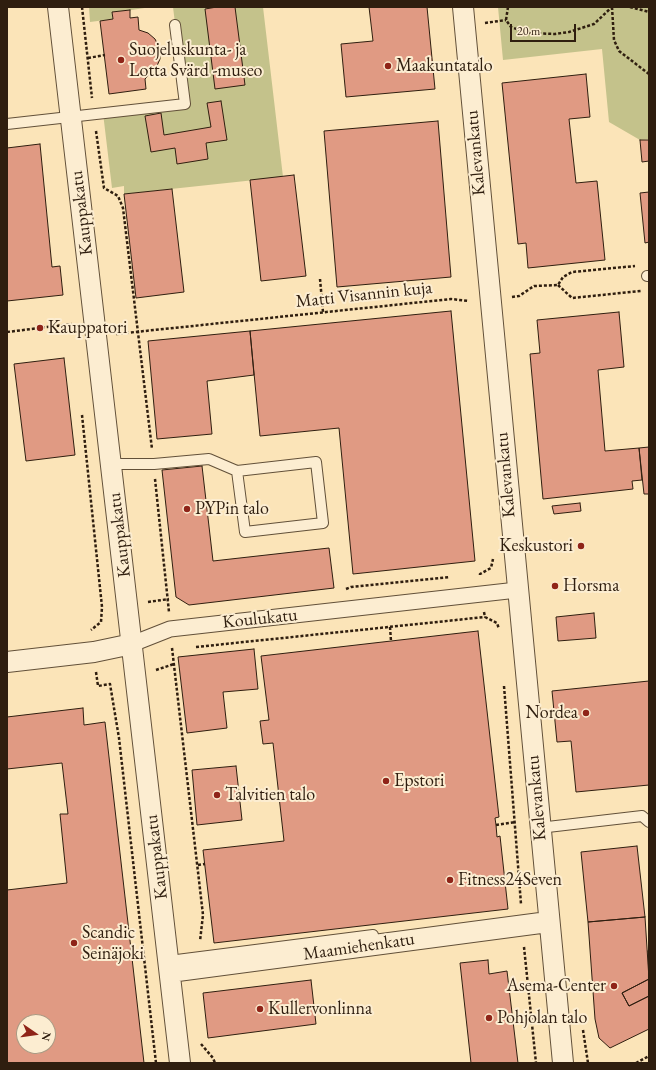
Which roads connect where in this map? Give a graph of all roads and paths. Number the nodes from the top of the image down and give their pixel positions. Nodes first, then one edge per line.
1 (58, 7) edge
2 (82, 7) edge
3 (463, 7) edge
4 (508, 7) edge
5 (630, 7) edge
6 (649, 12) edge
7 (506, 20) junction
8 (485, 23) dead end
9 (175, 25) dead end
10 (105, 55) dead end
11 (88, 58) junction
12 (649, 74) edge
13 (94, 114) junction
14 (71, 117) junction
15 (7, 124) edge
16 (641, 266) dead end
17 (320, 279) dead end
18 (558, 284) junction
19 (649, 290) edge
20 (490, 299) junction
21 (323, 312) junction
22 (72, 319) dead end
23 (72, 324) junction
24 (73, 328) dead end
25 (138, 331) junction
26 (7, 332) edge
27 (97, 336) junction
28 (82, 412) dead end
29 (112, 464) junction
30 (154, 464) junction
31 (237, 471) junction
32 (517, 590) junction
33 (170, 614) dead end
34 (485, 617) dead end
35 (390, 627) junction
36 (391, 641) dead end
37 (132, 644) junction
38 (195, 647) dead end
39 (180, 648) dead end
40 (94, 652) junction
41 (7, 662) edge
42 (649, 822) edge
43 (539, 828) junction
44 (205, 864) dead end
45 (198, 865) junction
46 (521, 903) dead end
47 (548, 922) junction
48 (517, 926) junction
49 (405, 932) dead end
50 (373, 935) dead end
51 (200, 956) junction
52 (170, 966) junction
53 (200, 1039) dead end
54 (649, 1056) edge
55 (156, 1063) edge
56 (180, 1063) edge
57 (215, 1063) edge
58 (536, 1063) edge
59 (563, 1063) edge
60 (636, 1063) edge

1 - 14 street, Kauppakatu
2 - 11 path
3 - 20 street, Kalevankatu
4 - 7 path
5 - 6 path
7 - 8 path
7 - 12 path
9 - 13 lane
10 - 11 path
11 - 13 path
13 - 14 lane
13 - 25 path
14 - 15 lane
14 - 27 street, Kauppakatu
16 - 18 path
17 - 21 path
18 - 19 path
18 - 20 path, Matti Visannin kuja
20 - 21 path, Matti Visannin kuja
20 - 32 street, Kalevankatu
21 - 25 path, Matti Visannin kuja
22 - 23 path
23 - 24 path
23 - 26 path
25 - 27 path, Matti Visannin kuja
25 - 30 path
27 - 29 street, Kauppakatu
28 - 40 path
29 - 30 lane
29 - 37 street, Kauppakatu
30 - 31 lane
30 - 33 path
31 - 31 lane
32 - 37 street, Koulukatu
32 - 43 street, Kalevankatu
34 - 35 path
35 - 36 path
35 - 38 path
37 - 40 street, Koulukatu
37 - 52 street, Kauppakatu
39 - 45 path
40 - 41 street, Koulukatu
40 - 55 path
42 - 43 lane
43 - 47 street, Kalevankatu
44 - 45 path
45 - 51 path
46 - 48 path
47 - 48 street, Maamiehenkatu
47 - 59 street, Kalevankatu
48 - 49 lane
48 - 52 street, Maamiehenkatu
48 - 58 path
50 - 51 lane
51 - 52 lane
52 - 56 street, Kauppakatu
53 - 57 path
54 - 60 path

